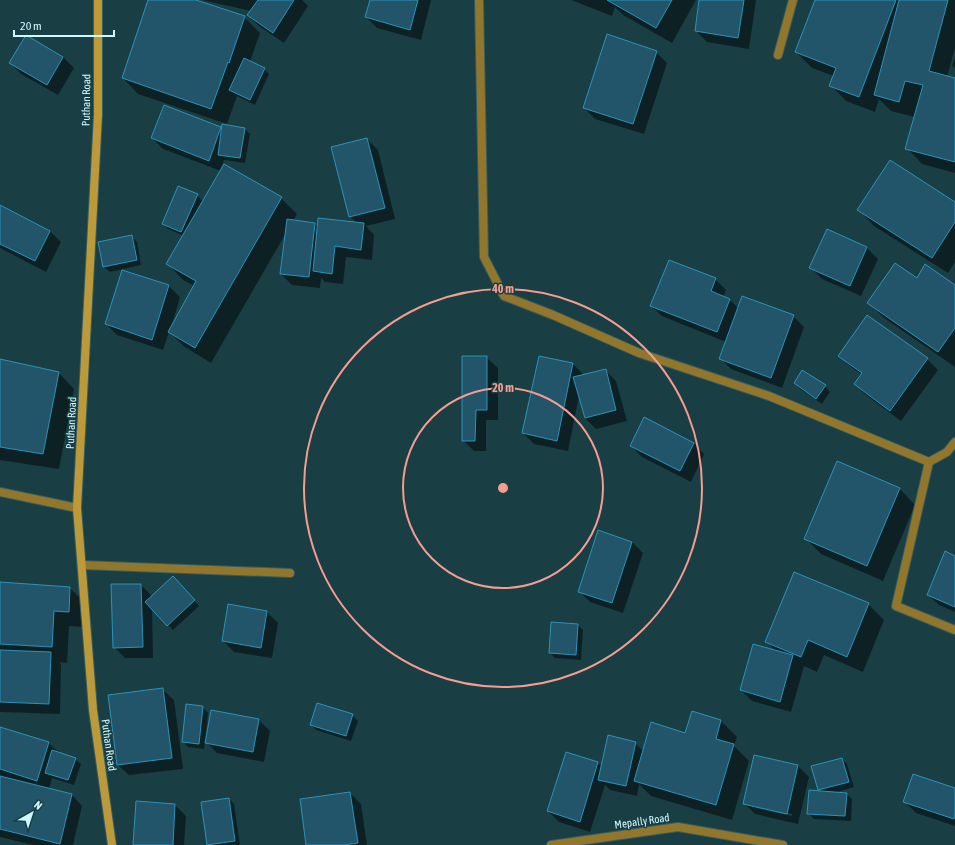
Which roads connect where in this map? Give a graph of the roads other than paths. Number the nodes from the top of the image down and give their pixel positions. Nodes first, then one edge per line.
1 (98, 0) edge
2 (479, 0) edge
3 (793, 0) edge
4 (778, 55) dead end
5 (955, 442) edge
6 (930, 462) junction
7 (0, 492) edge
8 (77, 508) junction
9 (82, 565) junction
10 (290, 573) dead end
11 (955, 630) edge
12 (112, 845) edge
13 (552, 845) edge
14 (783, 845) edge

1 - 8 street, Puthan Road
2 - 6 street
3 - 4 street
5 - 6 street
6 - 11 street
7 - 8 street
8 - 9 street, Puthan Road
9 - 10 street
9 - 12 street, Puthan Road
13 - 14 street, Mepally Road

